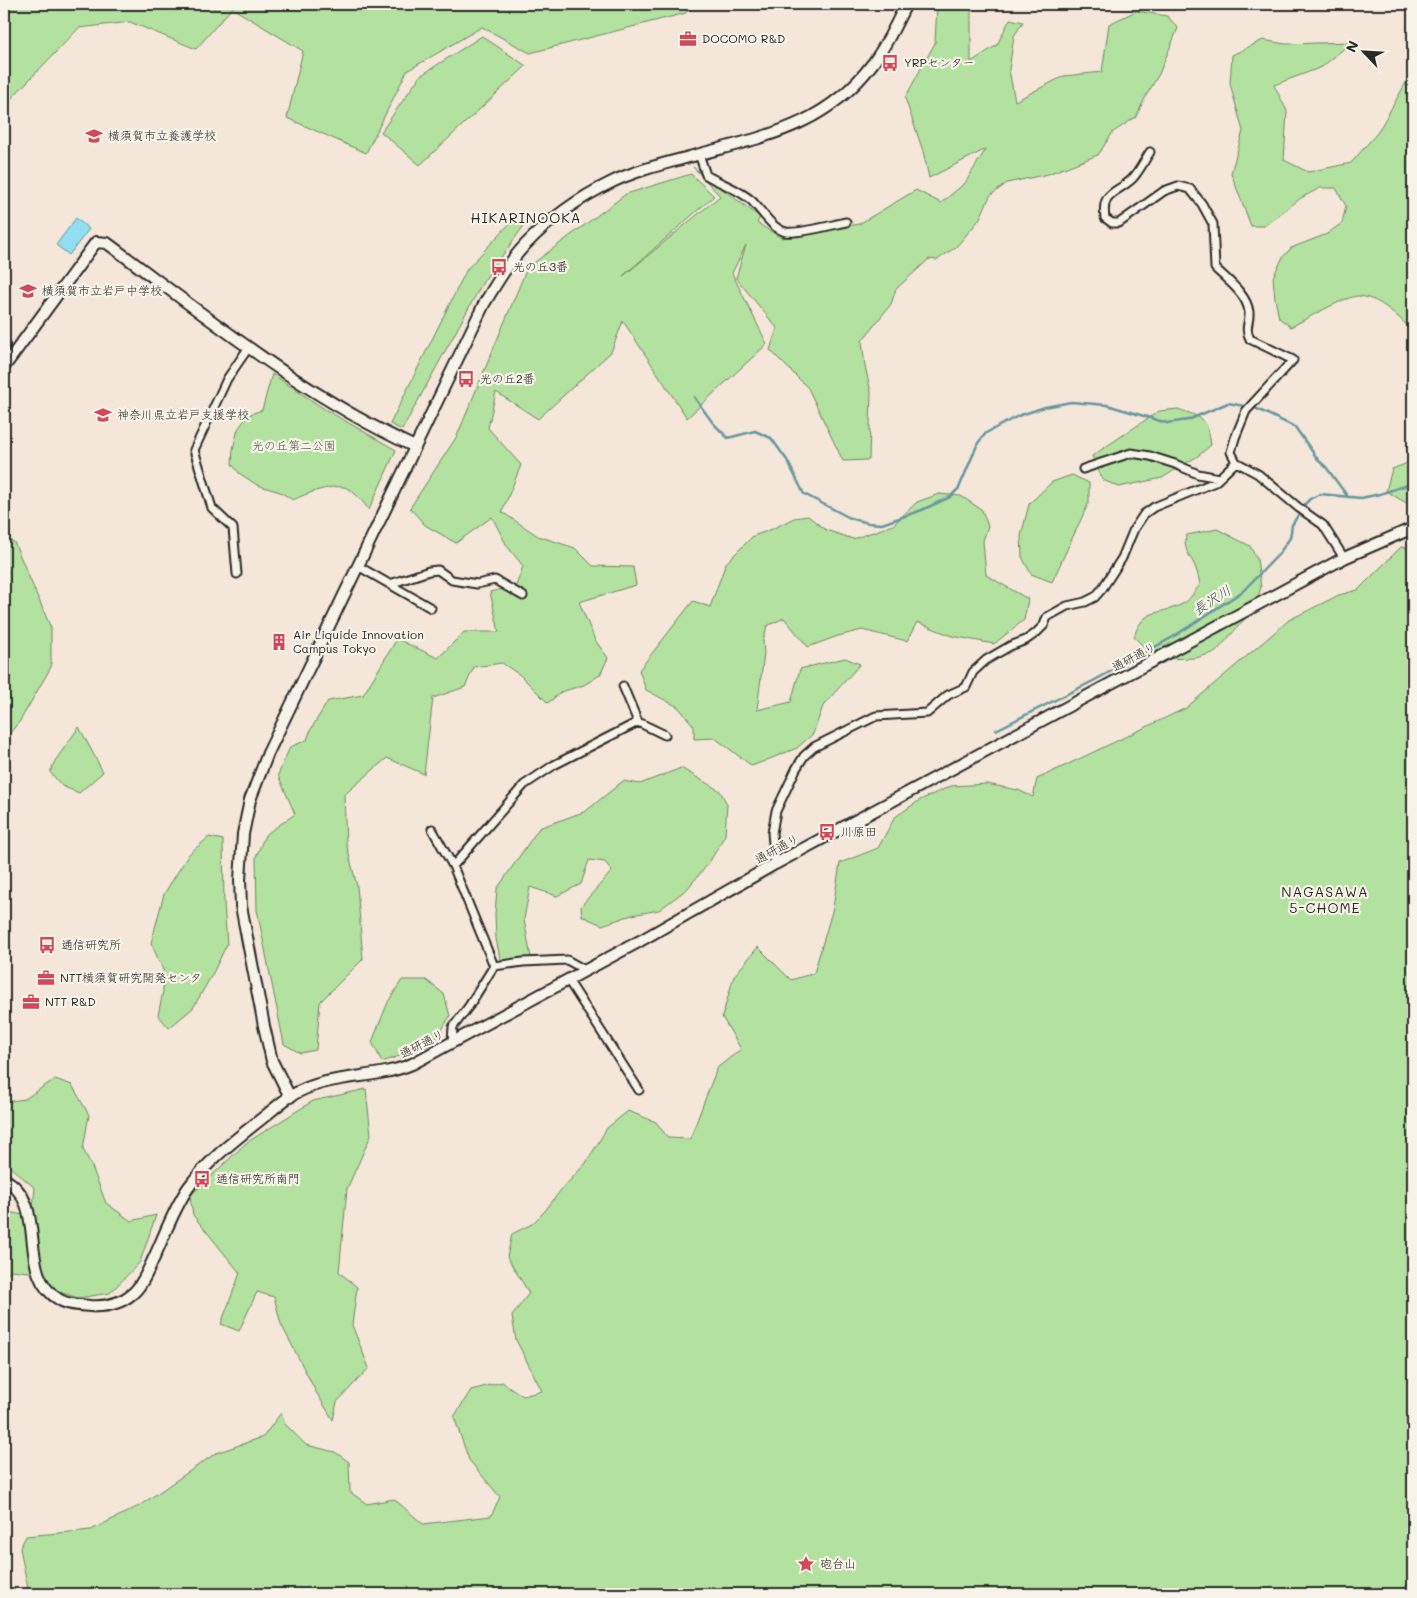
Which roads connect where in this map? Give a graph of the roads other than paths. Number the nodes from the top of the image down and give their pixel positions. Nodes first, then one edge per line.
1 (906, 4) edge
2 (1150, 152) dead end
3 (699, 154) junction
4 (846, 222) dead end
5 (249, 348) junction
6 (4, 367) edge
7 (415, 447) junction
8 (1236, 462) junction
9 (1083, 469) dead end
10 (1219, 478) junction
11 (1413, 528) edge
12 (1344, 558) junction
13 (358, 566) junction
14 (238, 574) dead end
15 (390, 584) junction
16 (523, 596) dead end
17 (431, 608) dead end
18 (624, 686) dead end
19 (638, 722) junction
20 (664, 736) dead end
21 (432, 829) dead end
22 (775, 864) junction
23 (453, 866) junction
24 (494, 966) junction
25 (585, 970) junction
26 (568, 980) junction
27 (452, 1043) junction
28 (639, 1090) dead end
29 (290, 1097) junction
30 (4, 1179) edge

1 - 3 street
2 - 8 street
3 - 4 street
3 - 7 street
5 - 6 street
5 - 7 street
5 - 14 street
7 - 13 street
8 - 10 street
8 - 12 street
9 - 10 street
10 - 22 street
11 - 12 street, 通研通り
12 - 22 street, 通研通り
13 - 15 street
13 - 29 street
15 - 16 street
15 - 17 street
18 - 19 street
19 - 20 street
19 - 23 street
21 - 23 street
22 - 25 street, 通研通り
23 - 24 street
24 - 25 street
24 - 27 street
25 - 26 street, 通研通り
26 - 27 street, 通研通り
26 - 28 street
27 - 29 street, 通研通り
29 - 30 street, 通研通り

